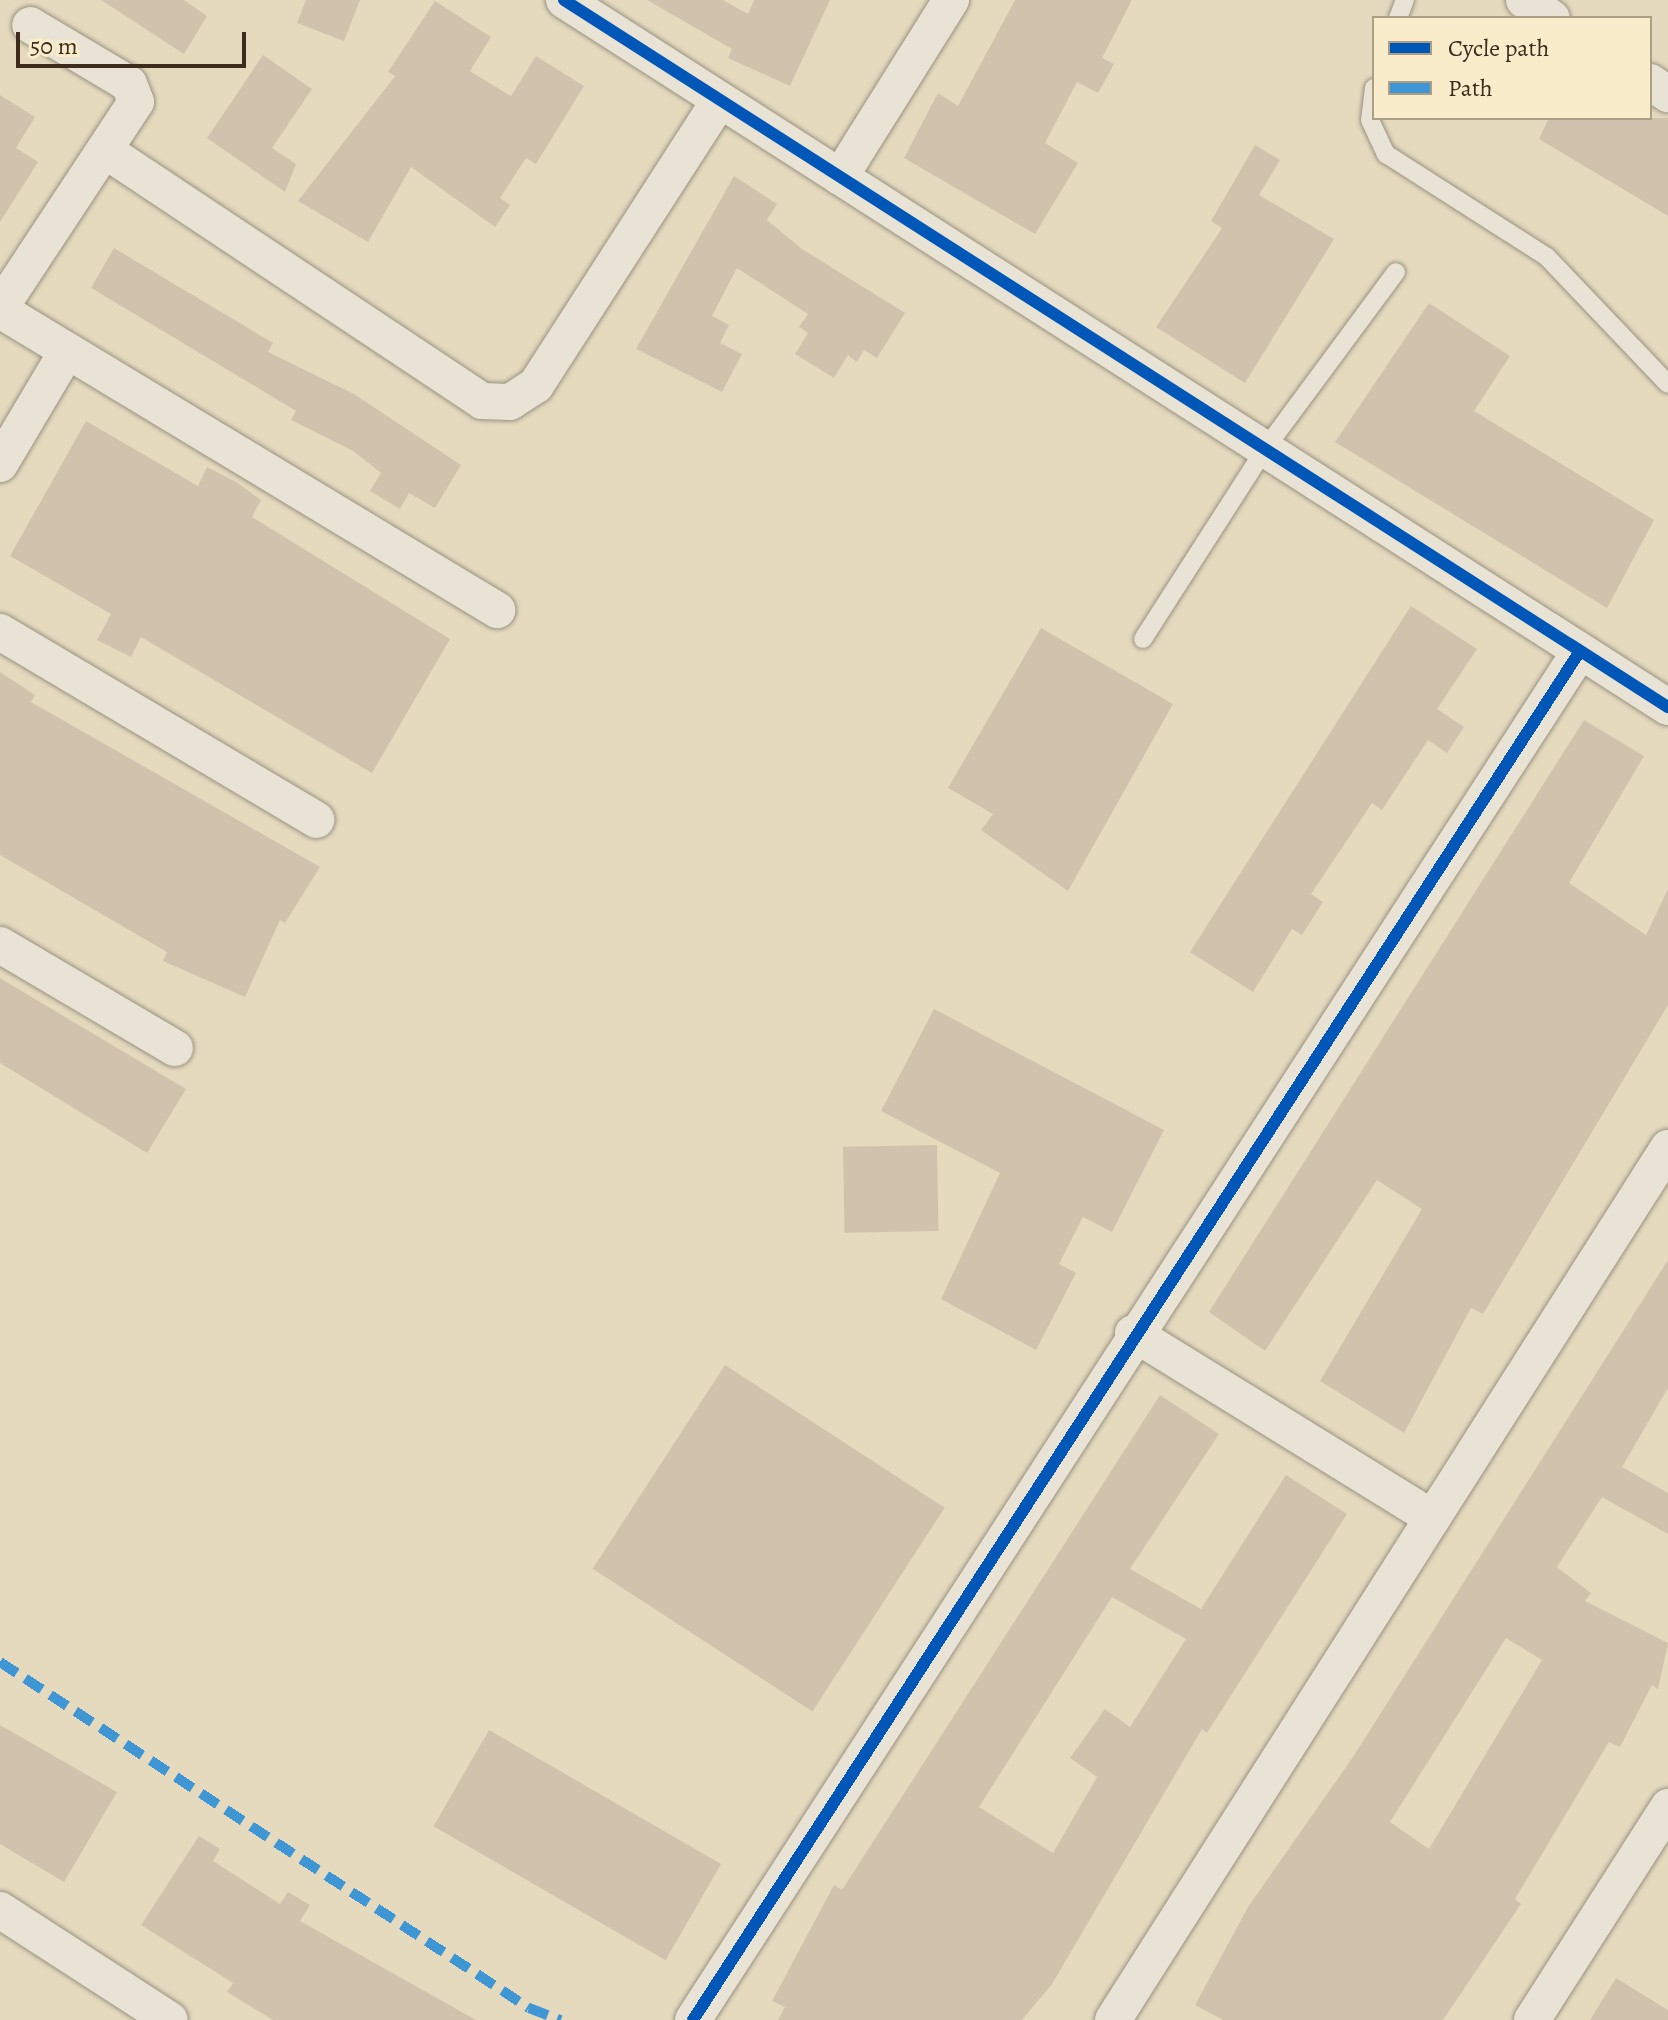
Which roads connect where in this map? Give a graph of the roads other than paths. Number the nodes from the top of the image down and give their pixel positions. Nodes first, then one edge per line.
1 (564, 0) edge
2 (951, 0) edge
3 (1524, 0) edge
4 (1549, 16) edge
5 (30, 25) dead end
6 (720, 100) junction
7 (1372, 104) edge
8 (109, 153) junction
9 (840, 177) junction
10 (1396, 272) dead end
11 (0, 309) edge
12 (67, 351) junction
13 (1668, 384) edge
14 (1265, 449) junction
15 (0, 464) edge
16 (497, 610) dead end
17 (0, 632) edge
18 (1143, 639) dead end
19 (1580, 651) junction
20 (1668, 707) edge
21 (316, 820) dead end
22 (0, 945) edge
23 (175, 1048) dead end
24 (1668, 1148) edge
25 (1133, 1333) junction
26 (1432, 1518) junction
27 (1668, 1807) edge
28 (0, 1910) edge
29 (170, 2020) edge
30 (693, 2020) edge
31 (1113, 2020) edge
32 (1532, 2020) edge

1 - 6 street
2 - 9 street
3 - 4 street
5 - 8 street
6 - 8 street
6 - 9 street
7 - 13 lane
8 - 11 street
9 - 14 street
10 - 14 lane
11 - 12 street
12 - 15 street
12 - 16 street
14 - 18 lane
14 - 19 street
17 - 21 street
19 - 20 street
19 - 25 street
22 - 23 street
24 - 26 street
25 - 26 street
25 - 30 street
26 - 31 street
27 - 32 street
28 - 29 street

